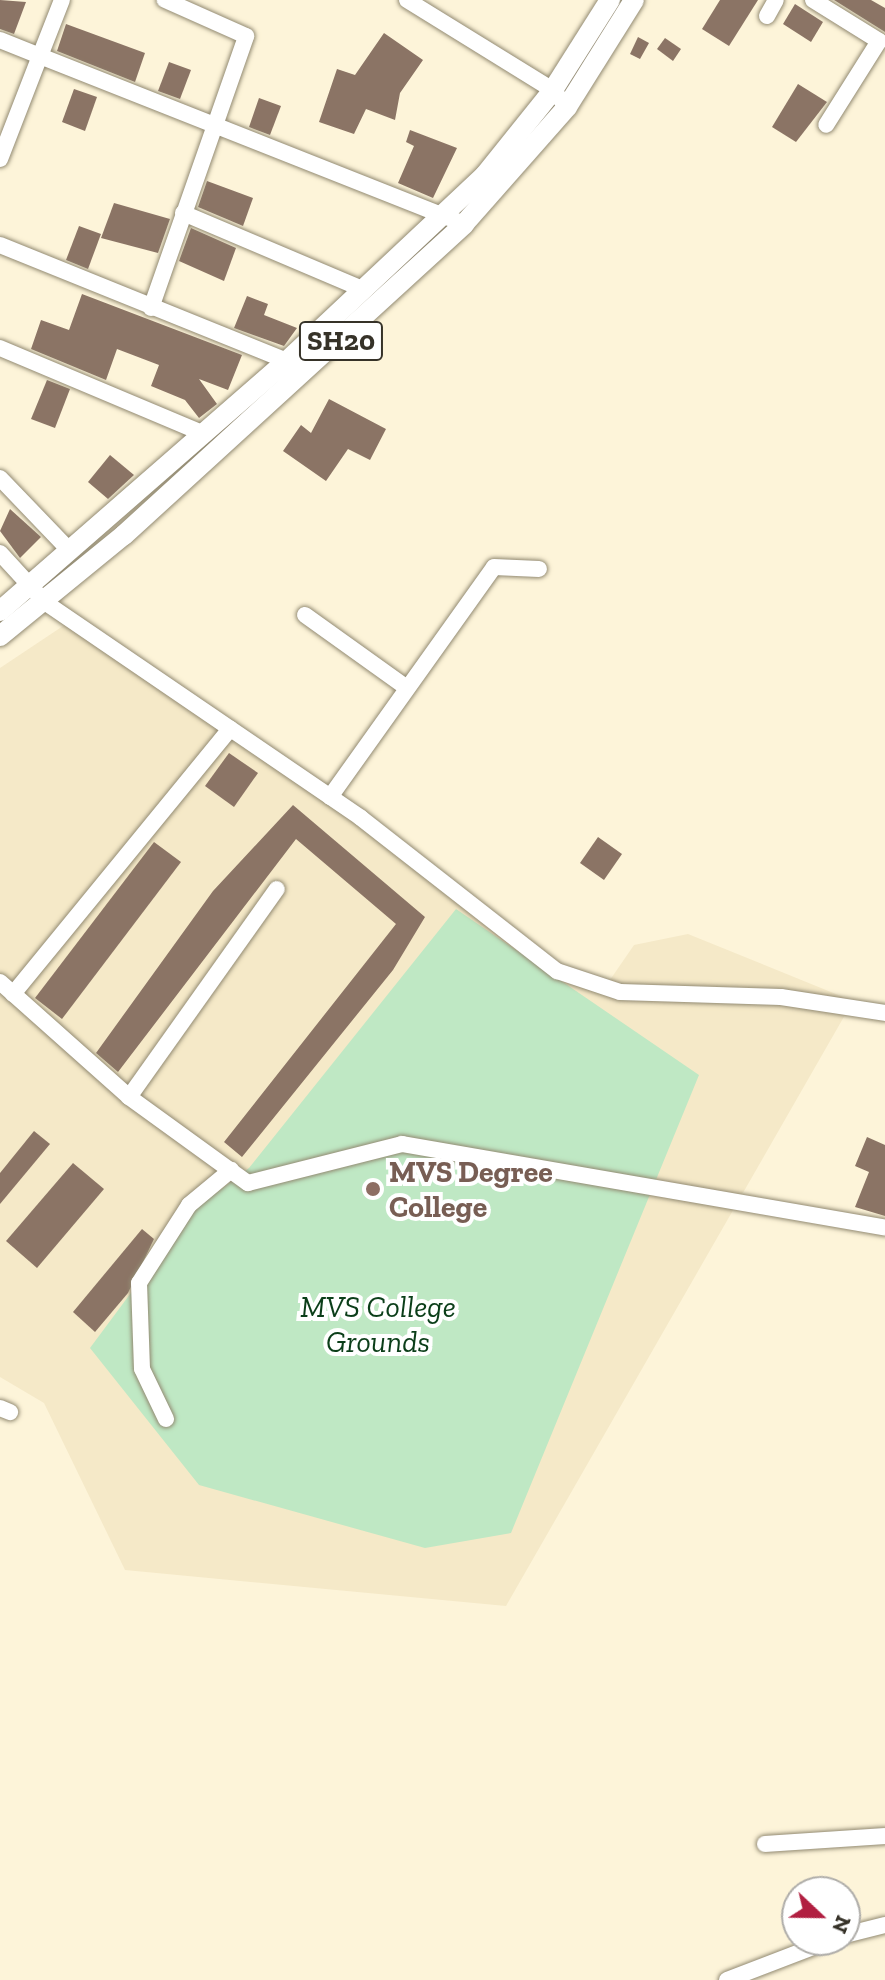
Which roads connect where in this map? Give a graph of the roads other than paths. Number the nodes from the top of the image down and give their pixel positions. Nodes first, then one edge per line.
1 (62, 0) edge
2 (165, 0) edge
3 (407, 0) edge
4 (610, 0) edge
5 (634, 0) edge
6 (776, 0) edge
7 (813, 0) edge
8 (767, 16) dead end
9 (882, 36) edge
10 (0, 40) edge
11 (40, 56) junction
12 (553, 90) junction
13 (567, 107) junction
14 (218, 121) junction
15 (826, 125) dead end
16 (1, 152) edge
17 (183, 213) junction
18 (443, 215) junction
19 (464, 224) junction
20 (0, 245) edge
21 (364, 290) junction
22 (151, 308) junction
23 (0, 348) edge
24 (287, 361) junction
25 (309, 370) junction
26 (205, 434) junction
27 (0, 478) edge
28 (70, 551) junction
29 (0, 553) edge
30 (539, 569) dead end
31 (33, 583) junction
32 (46, 603) junction
33 (0, 611) edge
34 (305, 615) dead end
35 (0, 636) edge
36 (407, 688) junction
37 (230, 729) junction
38 (330, 797) junction
39 (277, 889) dead end
40 (6, 988) edge
41 (885, 1013) edge
42 (129, 1097) junction
43 (231, 1170) junction
44 (885, 1227) edge
45 (166, 1419) dead end
46 (885, 1836) edge
47 (765, 1844) dead end
48 (885, 1925) edge
49 (861, 1931) edge
50 (789, 1956) edge
51 (727, 1980) edge

1 - 11 street
2 - 14 street
3 - 12 street
4 - 12 main road, SH20
5 - 13 main road, SH20
6 - 8 street
7 - 9 street
9 - 15 street
10 - 11 street
11 - 14 street
11 - 16 street
12 - 13 street
12 - 18 main road, SH20
13 - 19 main road, SH20
14 - 17 street
14 - 18 street
17 - 21 street
17 - 22 street
18 - 19 street
18 - 21 main road, SH20
19 - 25 main road, SH20
20 - 22 street
21 - 24 main road, SH20
22 - 24 street
23 - 26 street
24 - 25 street
24 - 26 main road, SH20
25 - 32 main road, SH20
26 - 28 main road, SH20
27 - 28 street
28 - 31 main road, SH20
29 - 31 street
30 - 36 street
31 - 32 street
31 - 33 main road, SH20
32 - 35 main road, SH20
32 - 37 street
34 - 36 street
36 - 38 street
37 - 38 street
37 - 40 street
38 - 41 street
39 - 42 street
40 - 42 street
42 - 43 street
43 - 44 street
43 - 45 street
46 - 47 street
48 - 49 street
50 - 51 street

